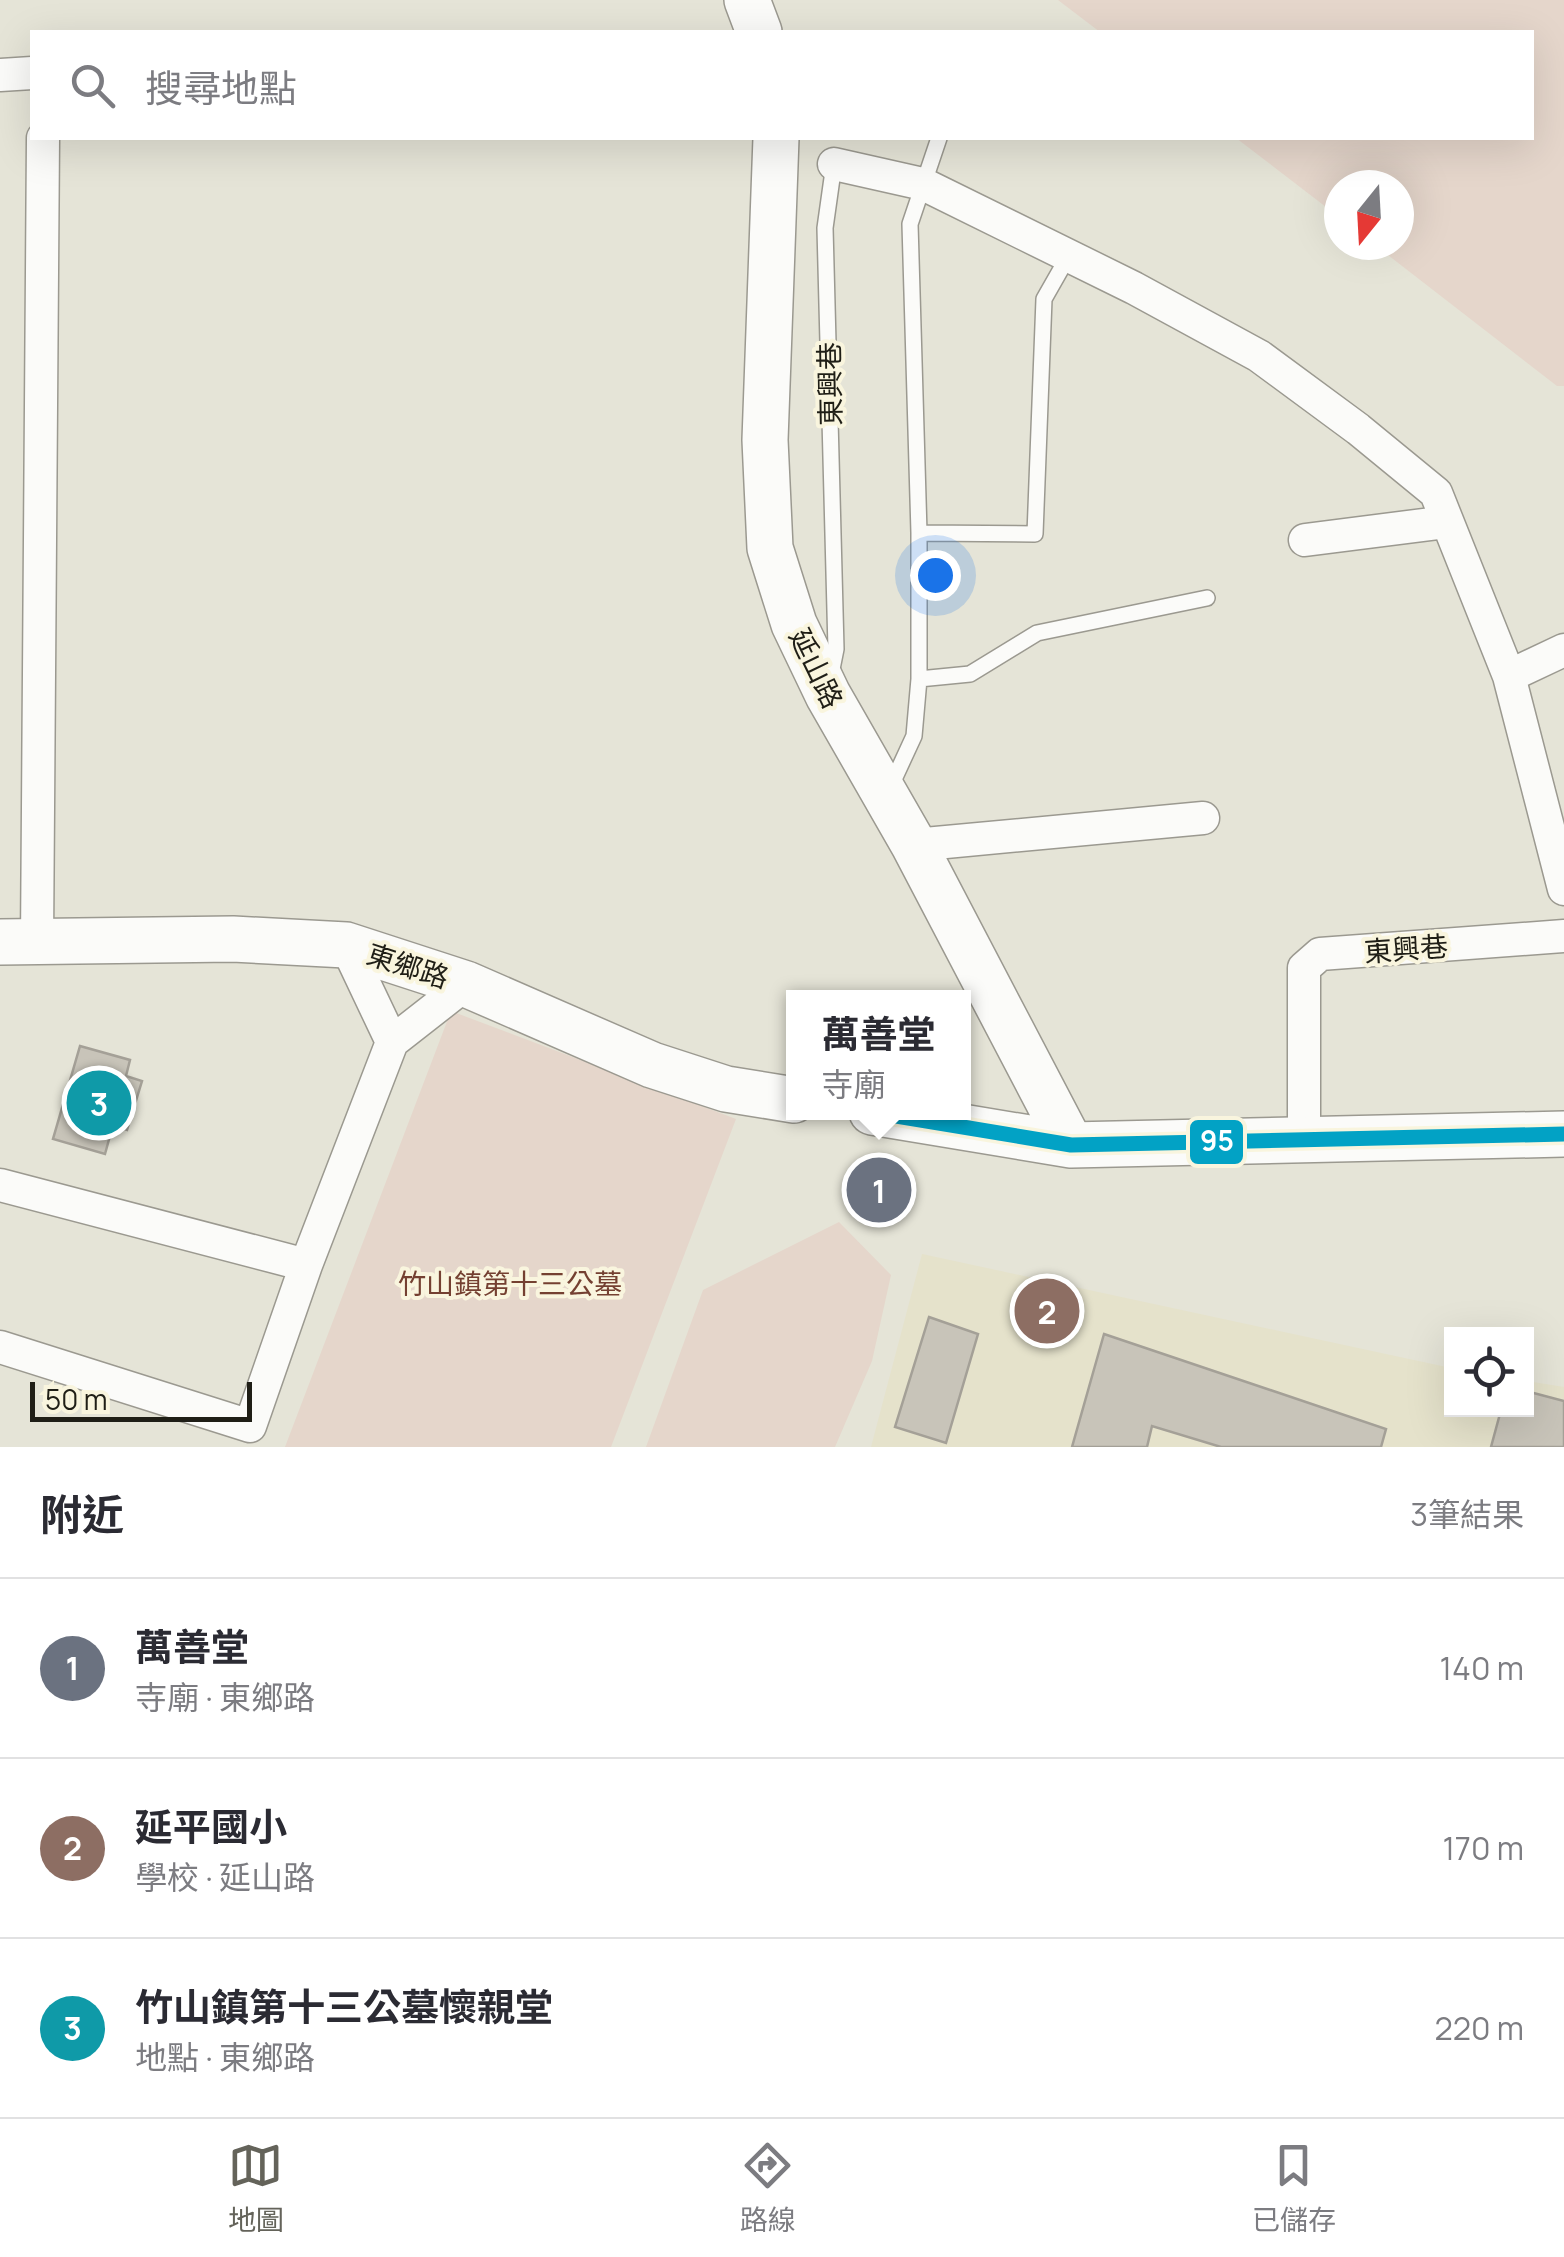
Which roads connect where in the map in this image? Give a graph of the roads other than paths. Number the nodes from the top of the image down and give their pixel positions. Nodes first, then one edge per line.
1 (748, 0) edge
2 (759, 30) edge
3 (30, 73) edge
4 (0, 75) edge
5 (43, 140) edge
6 (776, 140) edge
7 (939, 140) edge
8 (834, 164) joint
9 (923, 184) junction
10 (1068, 255) junction
11 (1447, 522) junction
12 (919, 534) junction
13 (1305, 540) dead end
14 (1207, 598) dead end
15 (1564, 650) edge
16 (1509, 676) junction
17 (919, 679) junction
18 (828, 695) junction
19 (886, 797) junction
20 (1203, 818) dead end
21 (914, 844) junction
22 (1564, 889) edge
23 (1564, 936) edge
24 (19, 942) edge
25 (346, 945) junction
26 (466, 984) junction
27 (392, 1042) junction
28 (786, 1099) edge
29 (920, 1120) edge
30 (1564, 1134) edge
31 (1304, 1138) junction
32 (1071, 1145) junction
33 (0, 1185) edge
34 (306, 1265) junction
35 (0, 1347) edge

1 - 2 main road
3 - 4 street
5 - 24 street
6 - 18 main road, 延山路
7 - 9 lane
8 - 9 street, 東興巷
8 - 18 lane, 東興巷
9 - 10 street, 東興巷
9 - 12 lane
10 - 11 street, 東興巷
10 - 12 lane
11 - 13 street
11 - 16 street, 東興巷
12 - 17 lane
14 - 17 lane
15 - 16 street
16 - 22 street, 東興巷
17 - 19 lane
18 - 19 main road, 延山路
19 - 21 main road, 延山路
20 - 21 street
21 - 32 main road, 延山路
23 - 31 street, 東興巷
24 - 25 main road, 東鄉路
25 - 26 main road, 東鄉路
25 - 27 street
26 - 27 street
26 - 28 main road, 東鄉路
27 - 34 street
29 - 32 main road
30 - 31 main road
31 - 32 main road
33 - 34 street
34 - 35 street

